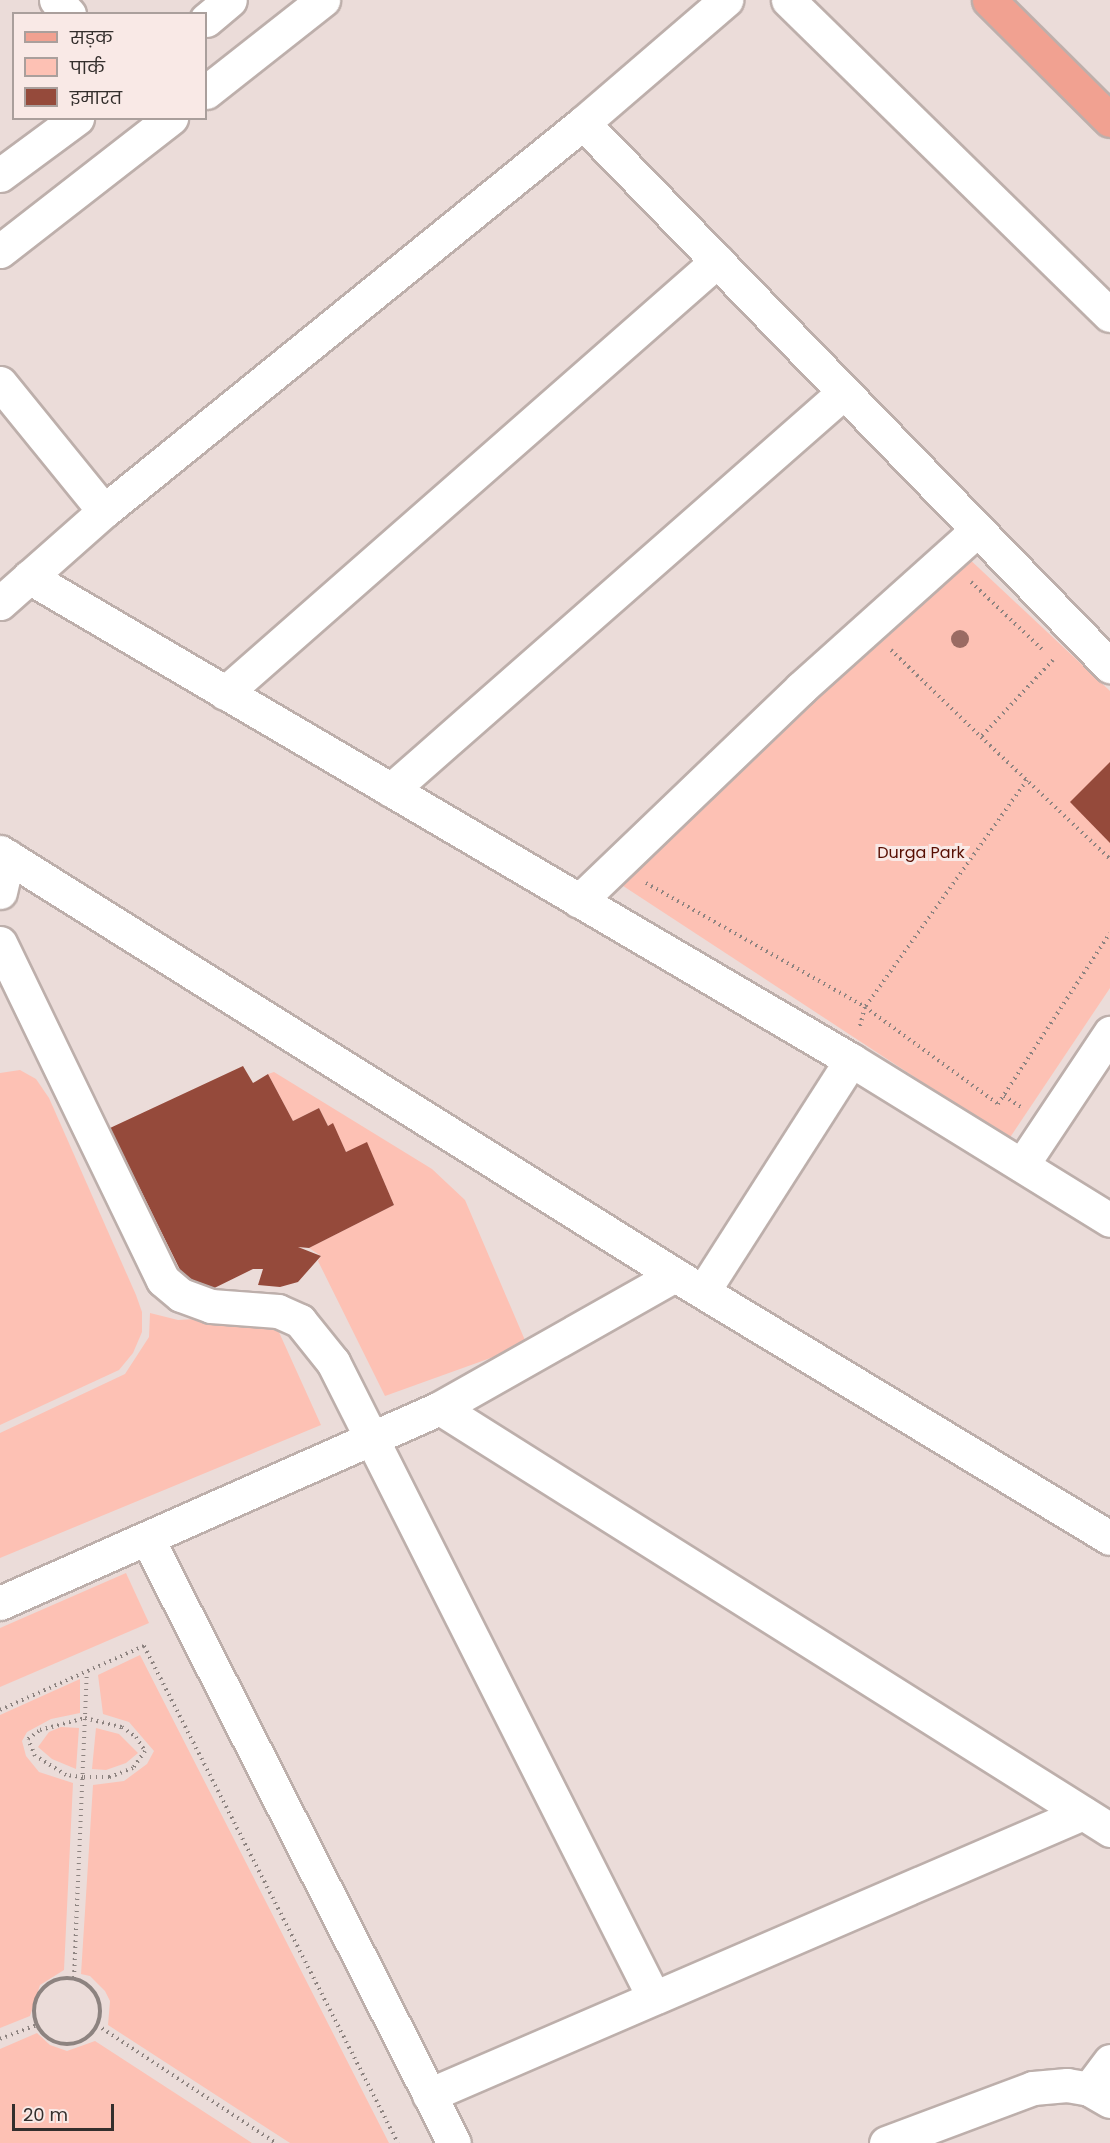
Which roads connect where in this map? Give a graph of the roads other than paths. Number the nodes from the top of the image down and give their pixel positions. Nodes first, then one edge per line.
1 (56, 0) edge
2 (230, 0) edge
3 (323, 0) edge
4 (726, 0) edge
5 (788, 0) edge
6 (989, 0) edge
7 (67, 12) edge
8 (207, 19) edge
9 (207, 91) edge
10 (74, 120) edge
11 (168, 120) edge
12 (1110, 120) edge
13 (583, 123) junction
14 (0, 176) edge
15 (0, 251) edge
16 (717, 261) junction
17 (1110, 315) edge
18 (0, 383) edge
19 (844, 392) junction
20 (104, 511) junction
21 (977, 530) junction
22 (29, 577) junction
23 (0, 603) edge
24 (1110, 666) edge
25 (225, 693) junction
26 (391, 790) junction
27 (4, 854) edge
28 (0, 892) edge
29 (579, 901) junction
30 (0, 942) edge
31 (1110, 1033) edge
32 (851, 1060) junction
33 (1022, 1165) junction
34 (1110, 1220) edge
35 (675, 1275) junction
36 (705, 1290) junction
37 (440, 1408) junction
38 (372, 1440) junction
39 (147, 1538) junction
40 (1110, 1538) edge
41 (0, 1603) edge
42 (1083, 1813) junction
43 (1110, 1830) edge
44 (654, 1998) junction
45 (1110, 2061) edge
46 (429, 2095) junction
47 (1100, 2095) edge
48 (454, 2143) edge
49 (886, 2143) edge

1 - 7 street
2 - 8 street
3 - 9 street
4 - 13 street
5 - 17 street
6 - 12 main road
10 - 14 street
11 - 15 street
13 - 16 street
13 - 20 street
16 - 19 street
16 - 25 street
18 - 20 street
19 - 21 street
19 - 26 street
20 - 22 street
21 - 24 street
21 - 29 street
22 - 23 street
22 - 25 street
25 - 26 street
26 - 29 street
27 - 28 street
27 - 35 street
29 - 32 street
30 - 38 street
31 - 33 street
32 - 33 street
32 - 36 street
33 - 34 street
35 - 36 street
35 - 37 street
36 - 40 street
37 - 38 street
37 - 42 street
38 - 39 street
38 - 44 street
39 - 41 street
39 - 46 street
42 - 43 street
42 - 44 street
44 - 46 street
45 - 47 street
46 - 48 street
47 - 49 street

